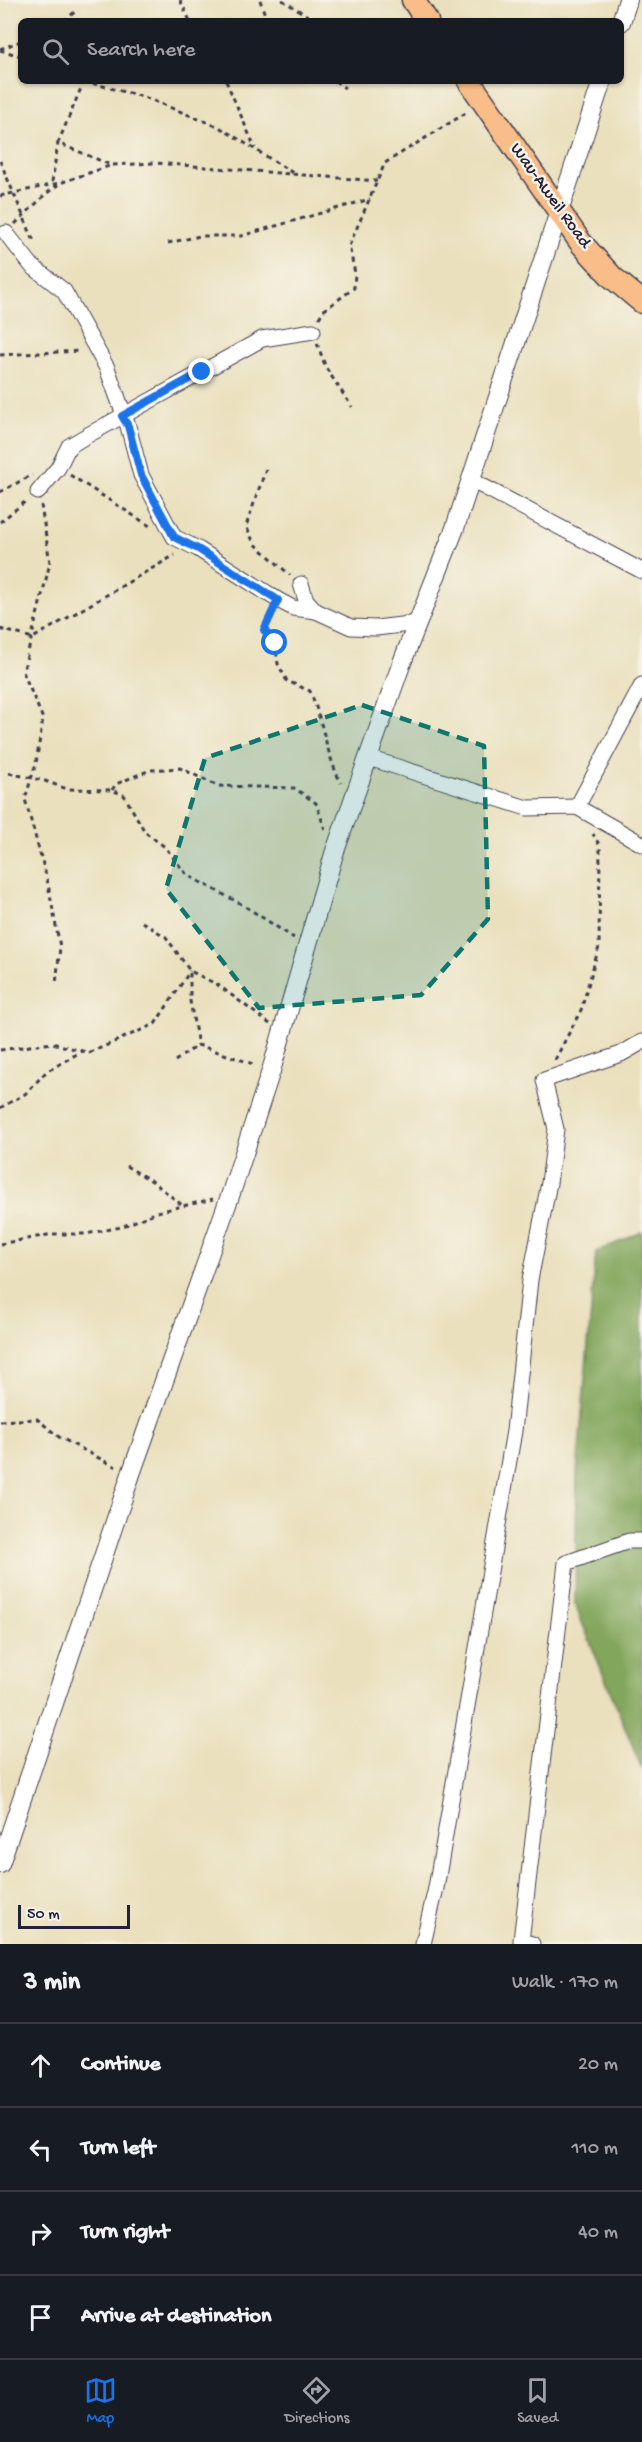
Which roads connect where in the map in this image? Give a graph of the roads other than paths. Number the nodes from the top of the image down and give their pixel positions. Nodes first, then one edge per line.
1 (413, 0) edge
2 (628, 0) edge
3 (425, 18) edge
4 (622, 18) edge
5 (470, 84) edge
6 (601, 84) edge
7 (560, 214) junction
8 (6, 233) road end
9 (642, 302) edge
10 (313, 331) road end
11 (122, 416) junction
12 (471, 480) junction
13 (38, 492) road end
14 (642, 571) edge
15 (301, 584) road end
16 (316, 611) junction
17 (418, 623) junction
18 (642, 685) edge
19 (369, 758) junction
20 (578, 807) junction
21 (642, 844) edge
22 (642, 1042) edge
23 (642, 1541) edge
24 (0, 1864) edge
25 (423, 1944) edge
26 (532, 1944) edge

1 - 3 main road
2 - 4 street
5 - 7 main road, Wau-Aweil Road
6 - 7 street
7 - 9 main road, Wau-Aweil Road
7 - 12 street
8 - 11 street
10 - 11 street
11 - 13 street
11 - 16 street
12 - 14 street
12 - 17 street
15 - 16 street
16 - 17 street
17 - 19 street
18 - 20 street
19 - 20 street
19 - 24 street
20 - 21 street
22 - 25 street
23 - 26 street

